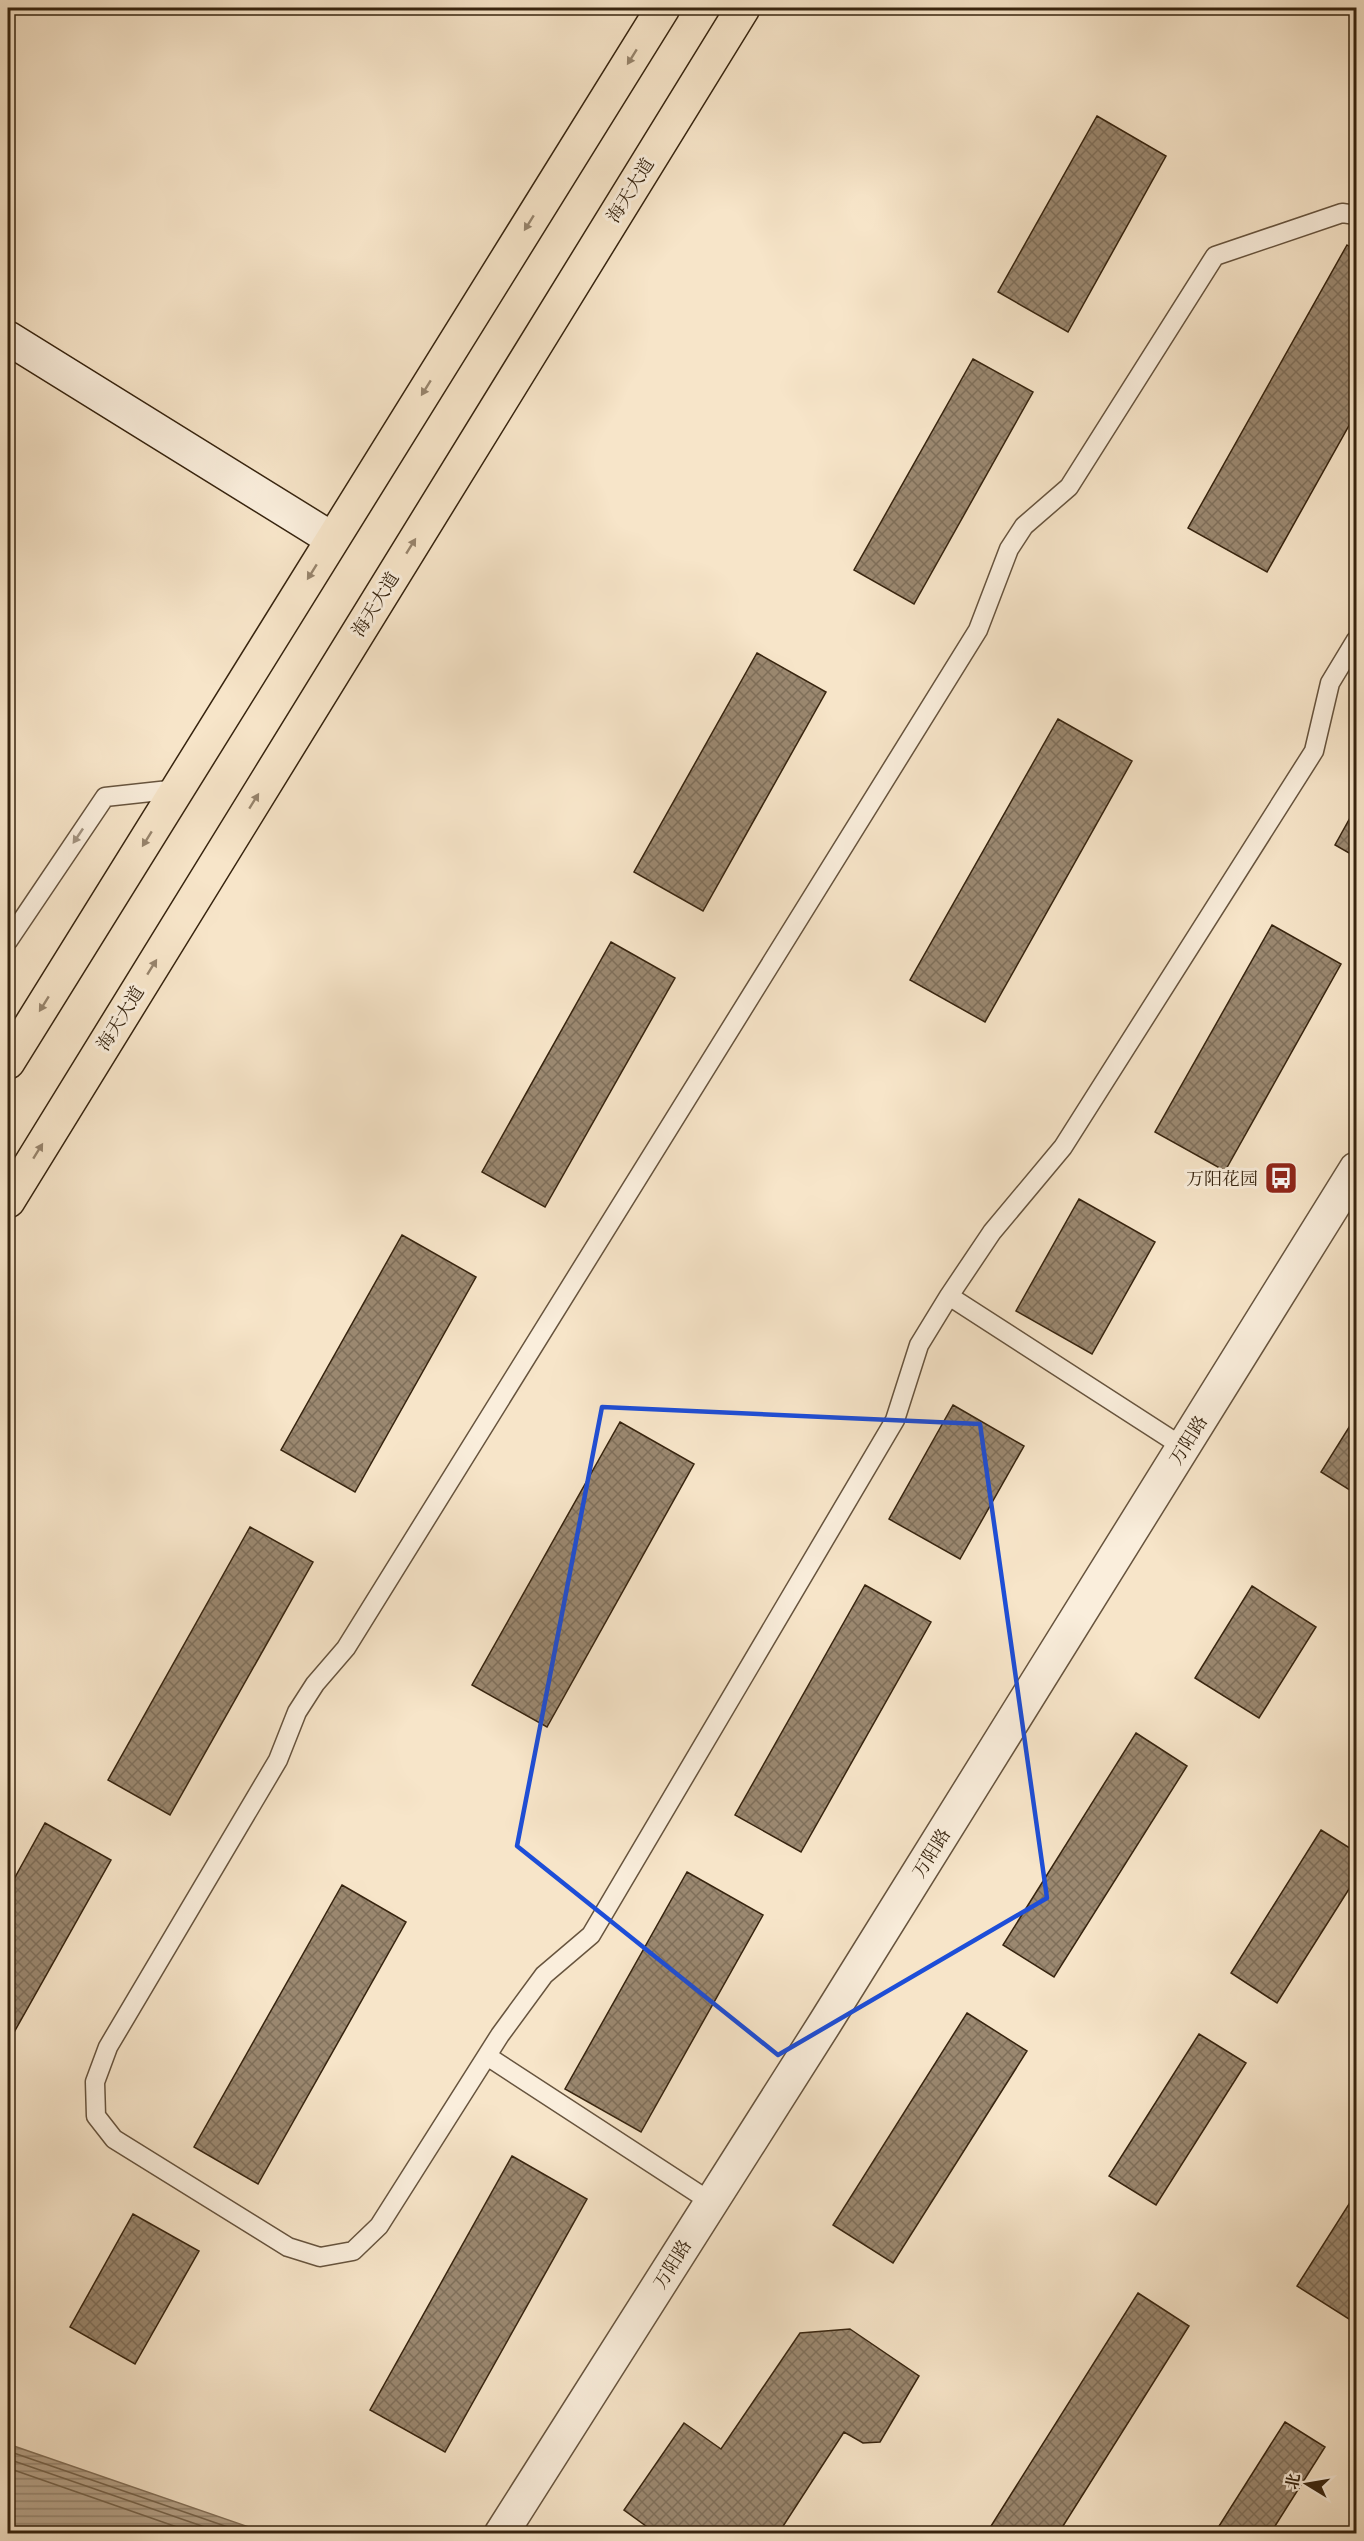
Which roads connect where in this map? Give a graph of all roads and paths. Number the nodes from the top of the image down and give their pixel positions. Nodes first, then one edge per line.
1 (663, 8) edge
2 (743, 8) edge
3 (1356, 215) edge
4 (8, 338) edge
5 (332, 539) junction
6 (1356, 640) edge
7 (178, 789) junction
8 (8, 941) edge
9 (8, 1062) edge
10 (1356, 1169) edge
11 (8, 1201) edge
12 (949, 1296) junction
13 (1183, 1447) junction
14 (487, 2056) junction
15 (711, 2202) junction
16 (501, 2534) edge

1 -> 5 main road
11 -> 2 main road, 海天大道
3 - 14 lane
4 - 5 street
5 -> 7 main road
6 - 12 lane
7 -> 8 lane
7 -> 9 main road
10 - 13 street, 万阳路
12 - 13 lane
12 - 14 lane
13 - 15 street, 万阳路
14 - 15 lane
15 - 16 street, 万阳路

